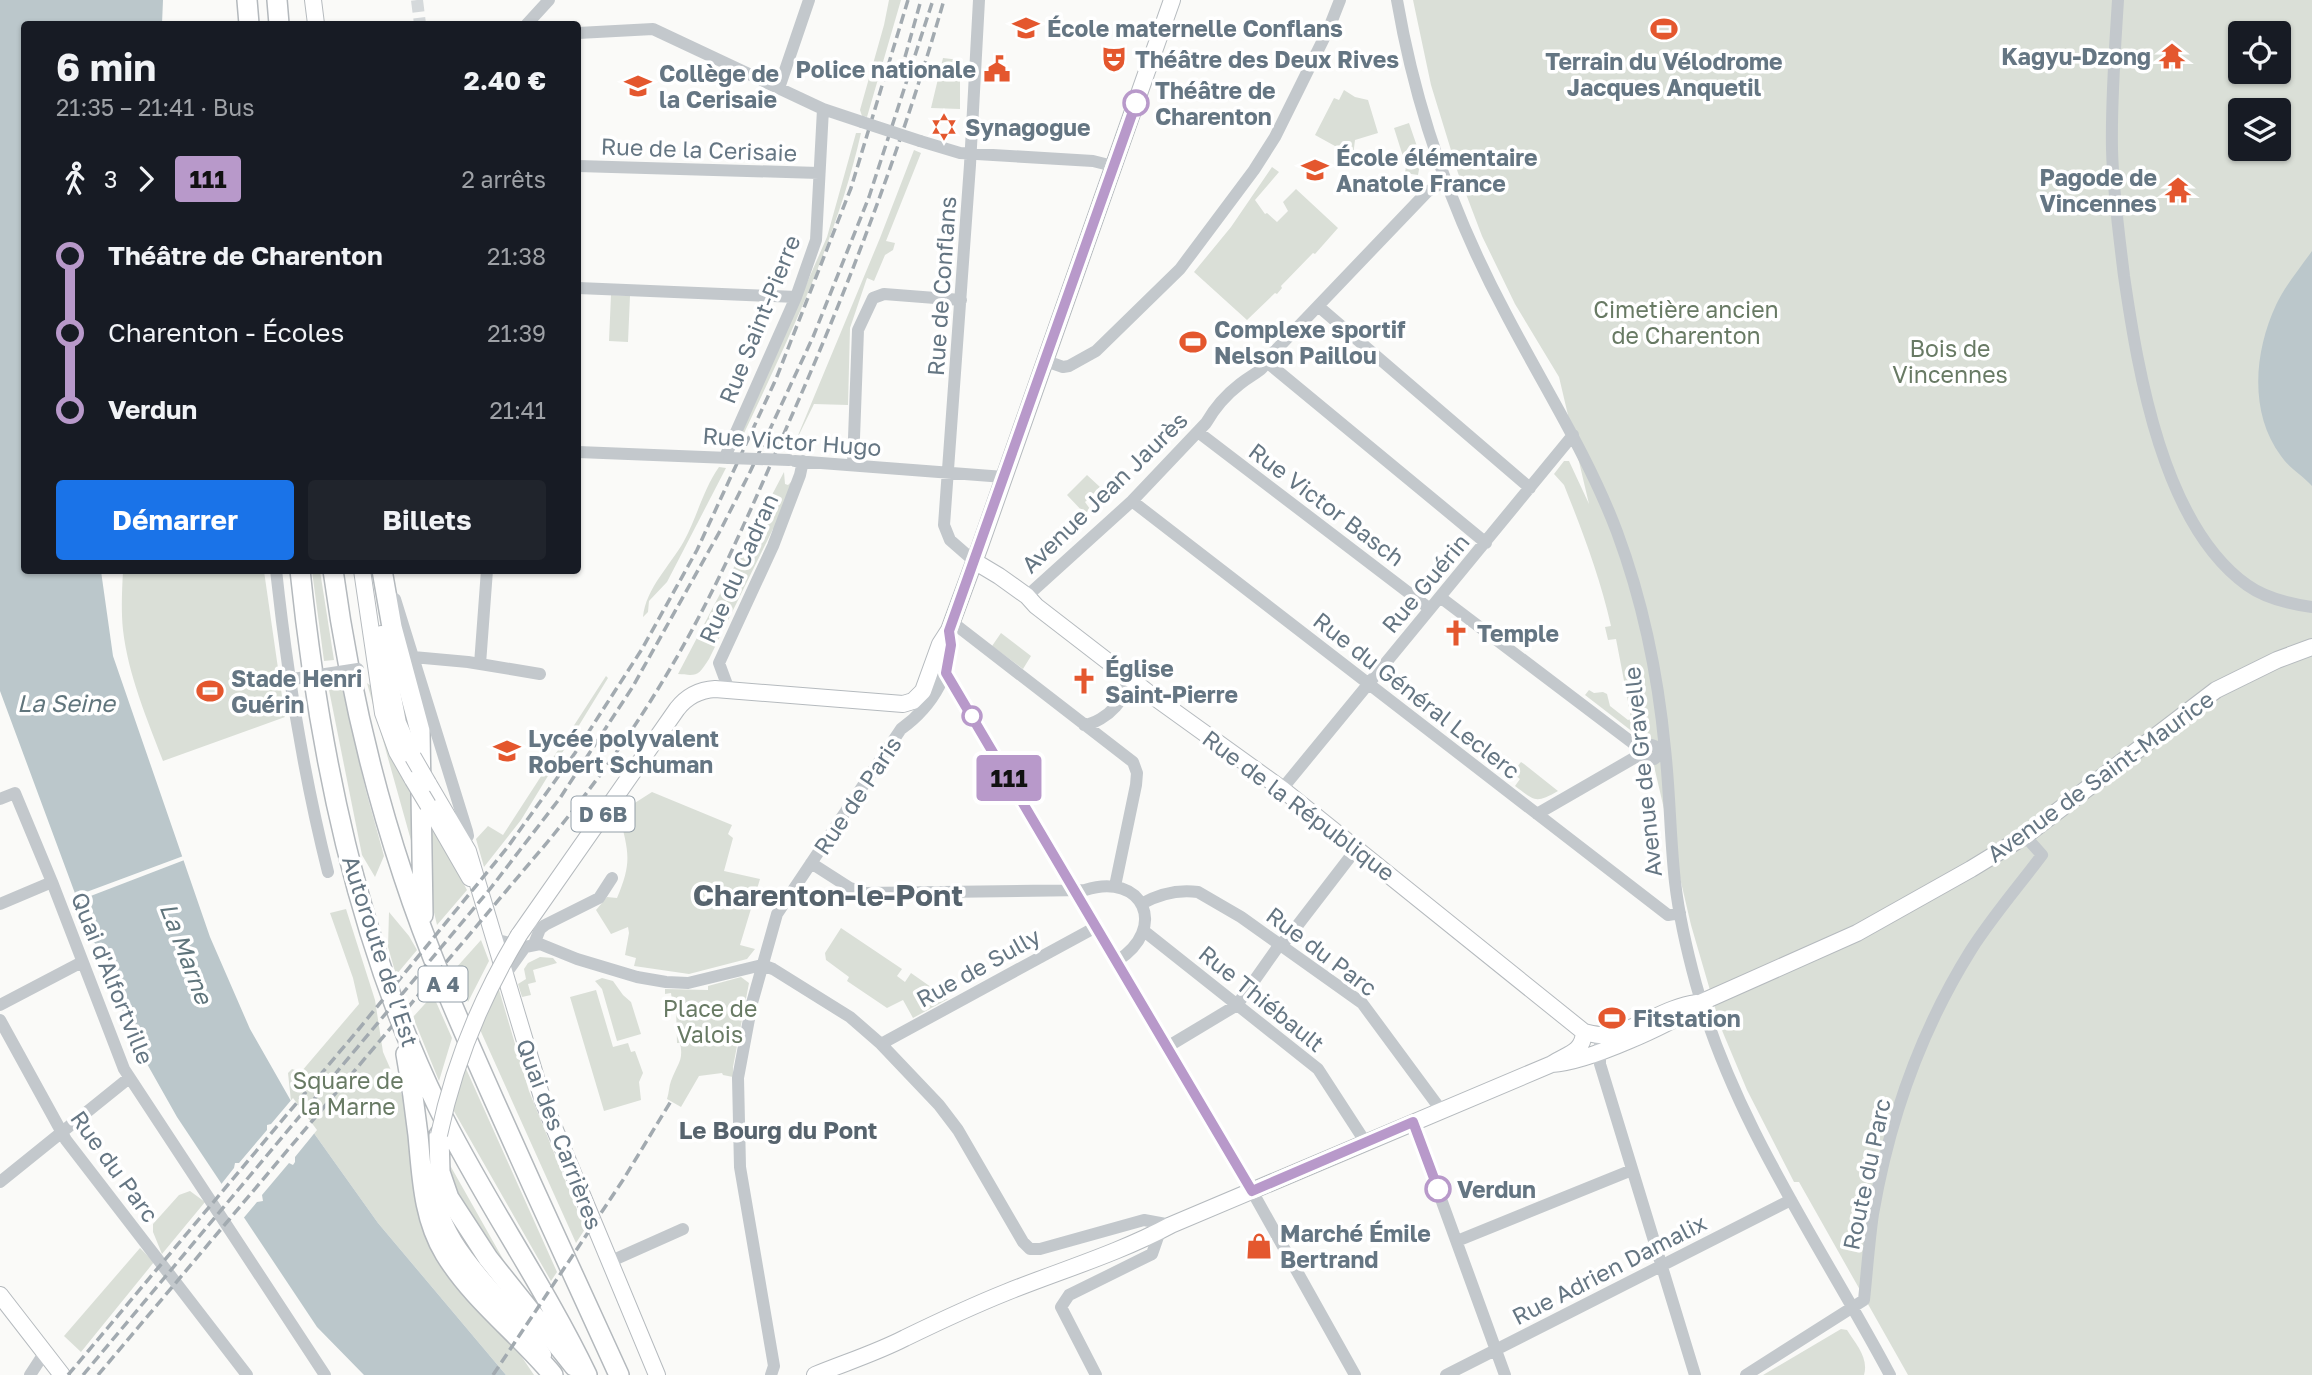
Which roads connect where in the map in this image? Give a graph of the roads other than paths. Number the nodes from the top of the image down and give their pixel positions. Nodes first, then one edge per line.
1 (247, 0) edge
2 (277, 0) edge
3 (305, 0) edge
4 (313, 0) edge
5 (549, 0) edge
6 (808, 0) edge
7 (979, 0) edge
8 (1172, 0) edge
9 (1340, 0) edge
10 (1397, 0) edge
11 (2118, 0) edge
12 (249, 21) edge
13 (279, 21) edge
14 (307, 21) edge
15 (316, 21) edge
16 (530, 21) edge
17 (581, 33) edge
18 (779, 88) junction
19 (823, 109) junction
20 (970, 153) junction
21 (581, 166) edge
22 (1113, 166) junction
23 (819, 173) junction
24 (1445, 181) junction
25 (581, 288) edge
26 (796, 297) junction
27 (961, 300) junction
28 (1318, 306) junction
29 (1046, 360) junction
30 (1264, 367) junction
31 (1198, 432) junction
32 (1573, 435) junction
33 (581, 452) edge
34 (727, 457) junction
35 (803, 461) junction
36 (853, 465) junction
37 (947, 472) junction
38 (1004, 477) junction
39 (1530, 488) junction
40 (1132, 501) junction
41 (1486, 543) junction
42 (974, 561) junction
43 (276, 574) edge
44 (300, 574) edge
45 (334, 574) edge
46 (362, 574) edge
47 (368, 574) edge
48 (385, 574) edge
49 (385, 574) edge
50 (487, 574) edge
51 (1027, 596) junction
52 (1440, 597) junction
53 (2312, 607) edge
54 (1430, 609) junction
55 (950, 626) junction
56 (2312, 647) edge
57 (413, 657) junction
58 (480, 664) junction
59 (372, 666) junction
60 (946, 673) junction
61 (1124, 673) junction
62 (540, 674) dead end
63 (291, 679) junction
64 (1369, 684) junction
65 (729, 690) junction
66 (1084, 725) junction
67 (1665, 750) junction
68 (1637, 752) junction
69 (421, 782) junction
70 (1282, 789) junction
71 (0, 799) edge
72 (1537, 814) junction
73 (2025, 836) junction
74 (464, 842) junction
75 (1357, 848) junction
76 (811, 863) junction
77 (328, 873) dead end
78 (612, 878) dead end
79 (52, 882) junction
80 (1115, 886) junction
81 (477, 888) junction
82 (1075, 890) junction
83 (0, 904) edge
84 (1140, 904) junction
85 (1680, 913) junction
86 (1096, 927) junction
87 (1144, 931) junction
88 (424, 934) junction
89 (494, 939) junction
90 (526, 942) junction
91 (1280, 944) junction
92 (1117, 961) junction
93 (82, 962) junction
94 (762, 965) junction
95 (505, 975) junction
96 (1702, 1002) junction
97 (0, 1005) edge
98 (1237, 1005) junction
99 (400, 1019) junction
100 (0, 1020) edge
101 (1584, 1032) junction
102 (1613, 1034) junction
103 (881, 1044) junction
104 (1167, 1047) junction
105 (1595, 1051) junction
106 (1552, 1064) junction
107 (129, 1078) junction
108 (1441, 1110) junction
109 (1413, 1122) junction
110 (62, 1132) junction
111 (1366, 1143) junction
112 (437, 1145) junction
113 (1632, 1171) junction
114 (0, 1182) edge
115 (1252, 1191) junction
116 (1791, 1200) junction
117 (1166, 1228) junction
118 (683, 1229) dead end
119 (1457, 1241) junction
120 (609, 1262) junction
121 (1662, 1266) junction
122 (0, 1296) edge
123 (1853, 1308) junction
124 (1496, 1349) junction
125 (45, 1352) junction
126 (1885, 1372) edge
127 (30, 1375) edge
128 (62, 1375) edge
129 (247, 1375) edge
130 (325, 1375) edge
131 (554, 1375) edge
132 (581, 1375) edge
133 (587, 1375) edge
134 (619, 1375) edge
135 (657, 1375) edge
136 (771, 1375) edge
137 (815, 1375) edge
138 (1096, 1375) edge
139 (1355, 1375) edge
140 (1446, 1375) edge
141 (1505, 1375) edge
142 (1695, 1375) edge
143 (1746, 1375) edge

1 - 12 highway
2 - 13 highway
3 - 14 main road
4 - 15 main road
5 - 16 street
6 - 18 street
7 - 20 street, Rue de Conflans
8 - 22 main road, Rue de Paris
9 - 29 street
10 - 24 street, Avenue de Gravelle
11 - 53 street
17 - 18 street
18 - 19 street
19 - 20 street, bridge
19 - 23 street, Rue Saint-Pierre
20 - 22 street
20 - 27 street, Rue de Conflans
21 - 23 street, Rue de la Cerisaie
22 - 29 main road, Rue de Paris
23 - 26 street, Rue Saint-Pierre
24 - 28 street, Avenue Jean Jaurès
24 - 32 street, Avenue de Gravelle
25 - 26 street
26 - 34 street, Rue Saint-Pierre
27 - 36 street
27 - 37 street, Rue de Conflans
28 - 30 street, Avenue Jean Jaurès
28 - 39 street
29 - 38 main road, Rue de Paris
30 - 31 street, Avenue Jean Jaurès
30 - 41 street
31 - 40 street, Avenue Jean Jaurès
31 - 54 street, Rue Victor Basch
32 - 39 street, Rue Guérin
32 - 67 street, Avenue de Gravelle
33 - 34 street, Rue Victor Hugo
34 - 35 street, Rue Victor Hugo, bridge
35 - 36 street, Rue Victor Hugo
35 - 65 street, Rue du Cadran
36 - 37 street, Rue Victor Hugo
37 - 38 street, Rue Victor Hugo
37 - 42 street, Rue de Conflans
38 - 42 main road, Rue de Paris
39 - 41 street, Rue Guérin
40 - 51 street, Avenue Jean Jaurès
40 - 64 street, Rue du Général Leclerc
41 - 52 street, Rue Guérin
42 - 51 main road, Rue de la République
42 - 55 main road, Rue de Paris / D 6B
43 - 63 street
44 - 99 highway, Autoroute de l’Est / A 4
45 - 88 highway, Autoroute de l’Est / A 4
46 - 59 main road, Quai des Carrières
47 - 59 main road, Quai des Carrières
48 - 88 highway
49 - 57 street, Quai des Carrières
50 - 58 street
51 - 61 main road, Rue de la République
52 - 54 street, Rue Guérin
52 - 68 street
54 - 64 street, Rue Guérin
55 - 60 street, Rue de Paris
55 - 65 main road, D 6B
55 - 66 street
56 - 73 main road, Avenue de Saint-Maurice
57 - 58 street
57 - 74 street, Quai des Carrières
58 - 62 street
59 - 63 street, bridge
59 - 69 main road, Quai des Carrières, bridge
59 - 69 main road, Quai des Carrières
60 - 76 street, Rue de Paris
60 - 82 street
61 - 66 street
61 - 70 main road, Rue de la République
63 - 77 street
64 - 70 street, Rue Guérin
64 - 72 street, Rue du Général Leclerc
65 - 90 main road, D 6B
66 - 80 street
67 - 68 street
67 - 85 street, Avenue de Gravelle
68 - 72 street
69 - 74 main road, Quai des Carrières
69 - 81 main road, Quai des Carrières, bridge
70 - 75 main road, Rue de la République
71 - 79 street, Quai d'Alfortville
72 - 85 street, Rue du Général Leclerc
73 - 96 main road, Avenue de Saint-Maurice
73 - 123 street, Route du Parc
74 - 81 main road, Quai des Carrières
75 - 91 street
75 - 101 main road, Rue de la République
76 - 82 street
76 - 94 street, Rue de Paris
78 - 90 street
79 - 83 street
79 - 93 street, Quai d'Alfortville
80 - 82 street
80 - 84 street
81 - 89 main road, Quai des Carrières
82 - 86 street
84 - 87 street
84 - 91 street, Rue du Parc
85 - 96 street, Avenue de Gravelle
86 - 92 street
86 - 103 street, Rue de Sully
87 - 92 street
87 - 98 street, Rue Thiébault
88 - 134 highway, Autoroute de l’Est / A 4
89 - 90 street
89 - 95 main road, Quai des Carrières
90 - 94 street
90 - 95 street
90 - 112 main road, D 6B, bridge
91 - 98 street
91 - 108 street, Rue du Parc
92 - 104 street
93 - 97 street
93 - 107 street, Quai d'Alfortville
94 - 103 street
94 - 136 street, Rue de Paris
95 - 120 main road, Quai des Carrières
96 - 102 main road
96 - 105 main road
96 - 116 street, Avenue de Gravelle
98 - 104 street
98 - 111 street, Rue Thiébault
99 - 131 highway
99 - 133 highway, Autoroute de l’Est / A 4
100 - 110 street, Rue du Parc
101 - 102 main road
101 - 106 main road
102 - 105 street
103 - 117 street
104 - 115 street
105 - 106 main road
105 - 113 street
106 - 108 main road
107 - 110 street
107 - 130 street, Quai d'Alfortville
108 - 109 main road
109 - 111 main road
109 - 119 street
110 - 114 street
110 - 129 street, Rue du Parc
111 - 115 main road
112 - 131 main road, D 6B
112 - 132 highway
113 - 119 street
113 - 121 street
115 - 117 main road
115 - 139 street
116 - 121 street, Rue Adrien Damalix
116 - 123 street, Avenue de Gravelle
117 - 137 main road
117 - 138 street
118 - 120 street
119 - 124 street
120 - 135 main road, Quai des Carrières
121 - 124 street, Rue Adrien Damalix
121 - 142 street
122 - 125 main road
123 - 126 street, Avenue de Gravelle
123 - 143 street
124 - 140 street, Rue Adrien Damalix
124 - 141 street
125 - 127 street
125 - 128 main road

